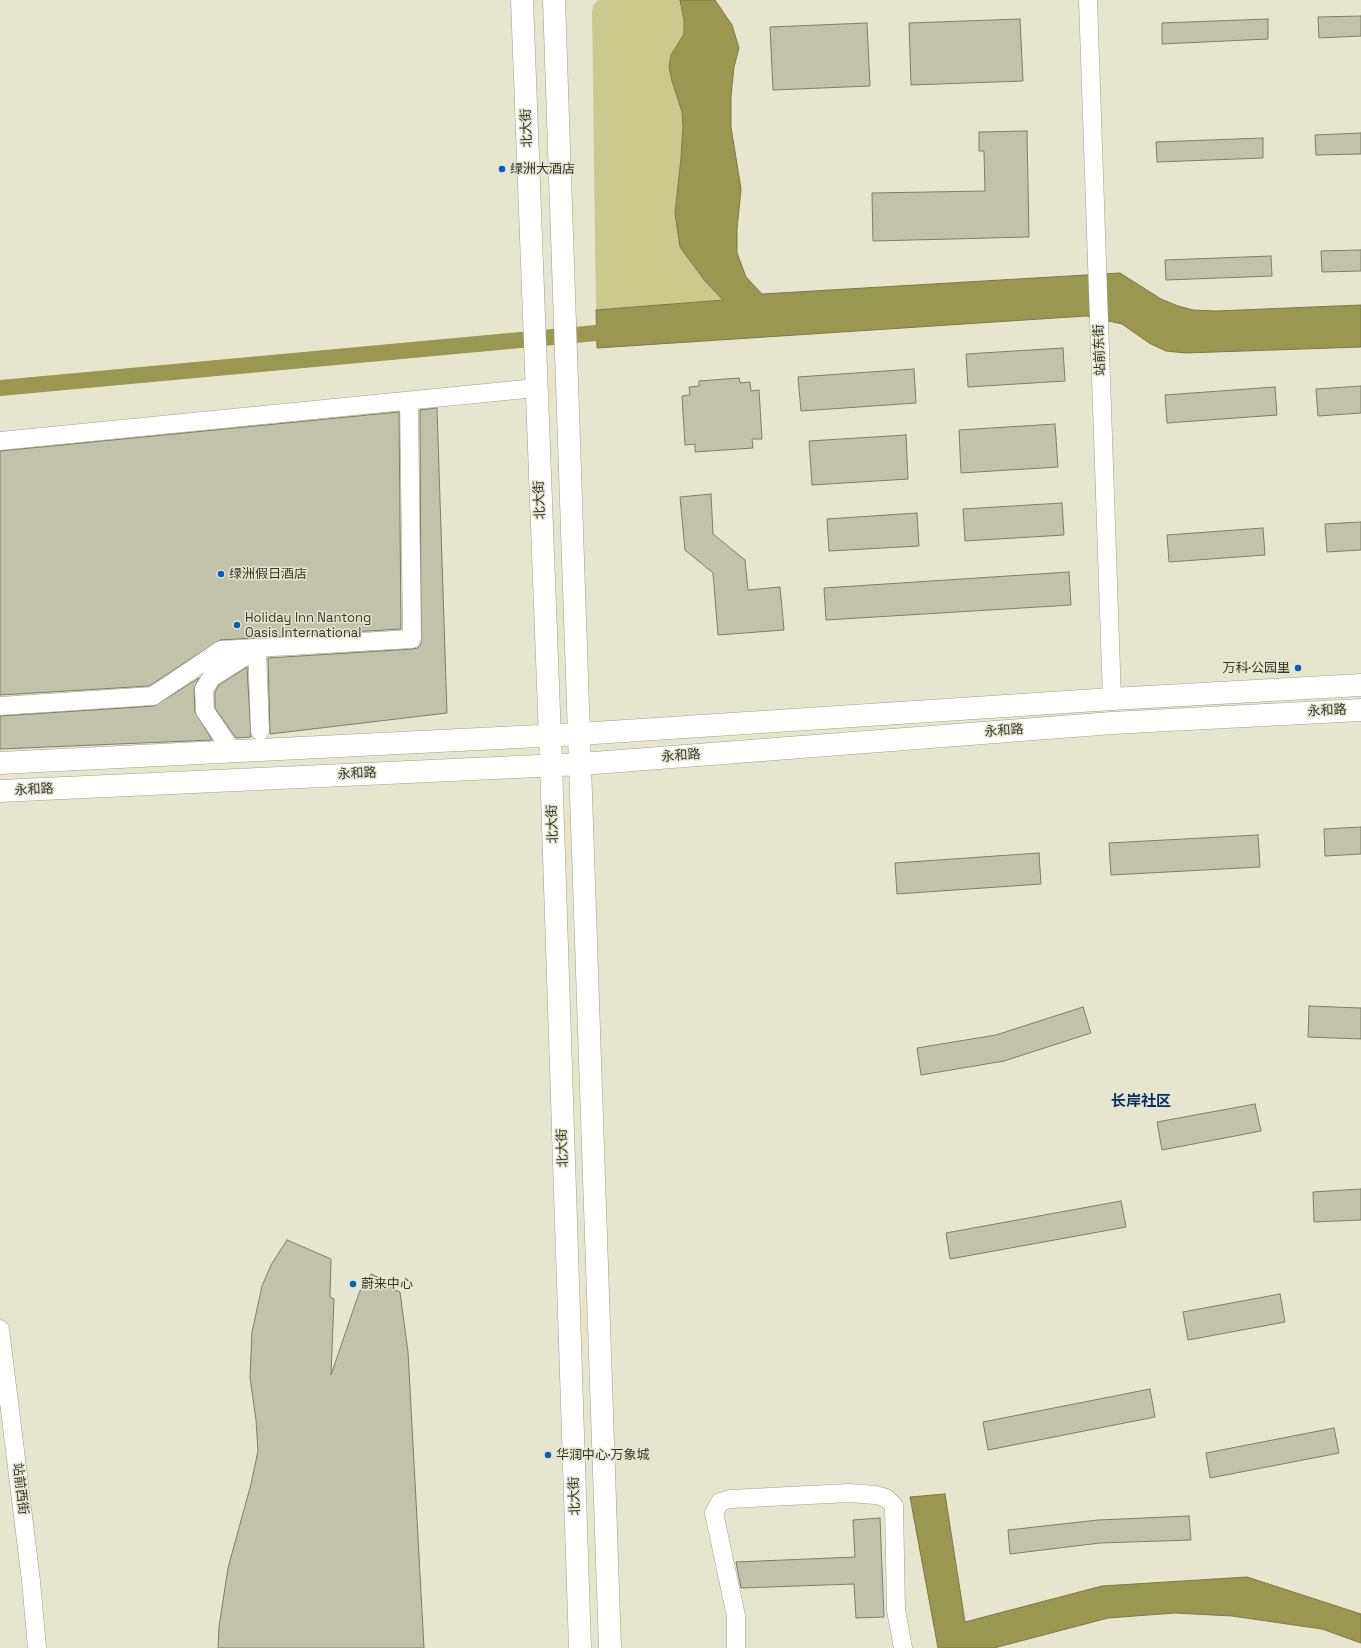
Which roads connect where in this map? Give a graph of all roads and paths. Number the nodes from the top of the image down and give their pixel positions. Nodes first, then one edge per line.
1 (522, 0) edge
2 (554, 0) edge
3 (1088, 0) edge
4 (536, 388) junction
5 (409, 401) junction
6 (0, 441) edge
7 (258, 648) junction
8 (1361, 685) edge
9 (1112, 699) junction
10 (0, 706) edge
11 (1361, 710) edge
12 (260, 731) dead end
13 (579, 734) junction
14 (549, 735) junction
15 (232, 751) junction
16 (0, 763) edge
17 (551, 764) junction
18 (581, 764) junction
19 (0, 791) edge
20 (0, 1329) edge
21 (37, 1648) edge
22 (580, 1648) edge
23 (610, 1648) edge
24 (736, 1648) edge
25 (903, 1648) edge

1 - 4 main road, 北大街
2 - 13 main road
3 - 9 street, 站前东街
4 - 5 street
4 - 14 main road, 北大街
5 - 6 street
5 - 7 street
7 - 10 street
7 - 12 street
7 - 15 street
8 - 9 main road, 永和路
9 - 13 main road, 永和路
11 - 18 main road, 永和路
13 - 14 main road, 永和路
13 - 18 main road
14 - 15 main road, 永和路
14 - 17 main road, 北大街
15 - 16 main road, 永和路
17 - 18 main road, 永和路
17 - 19 main road, 永和路
17 - 22 main road, 北大街
18 - 23 main road
20 - 21 street, 站前西街
24 - 25 street

